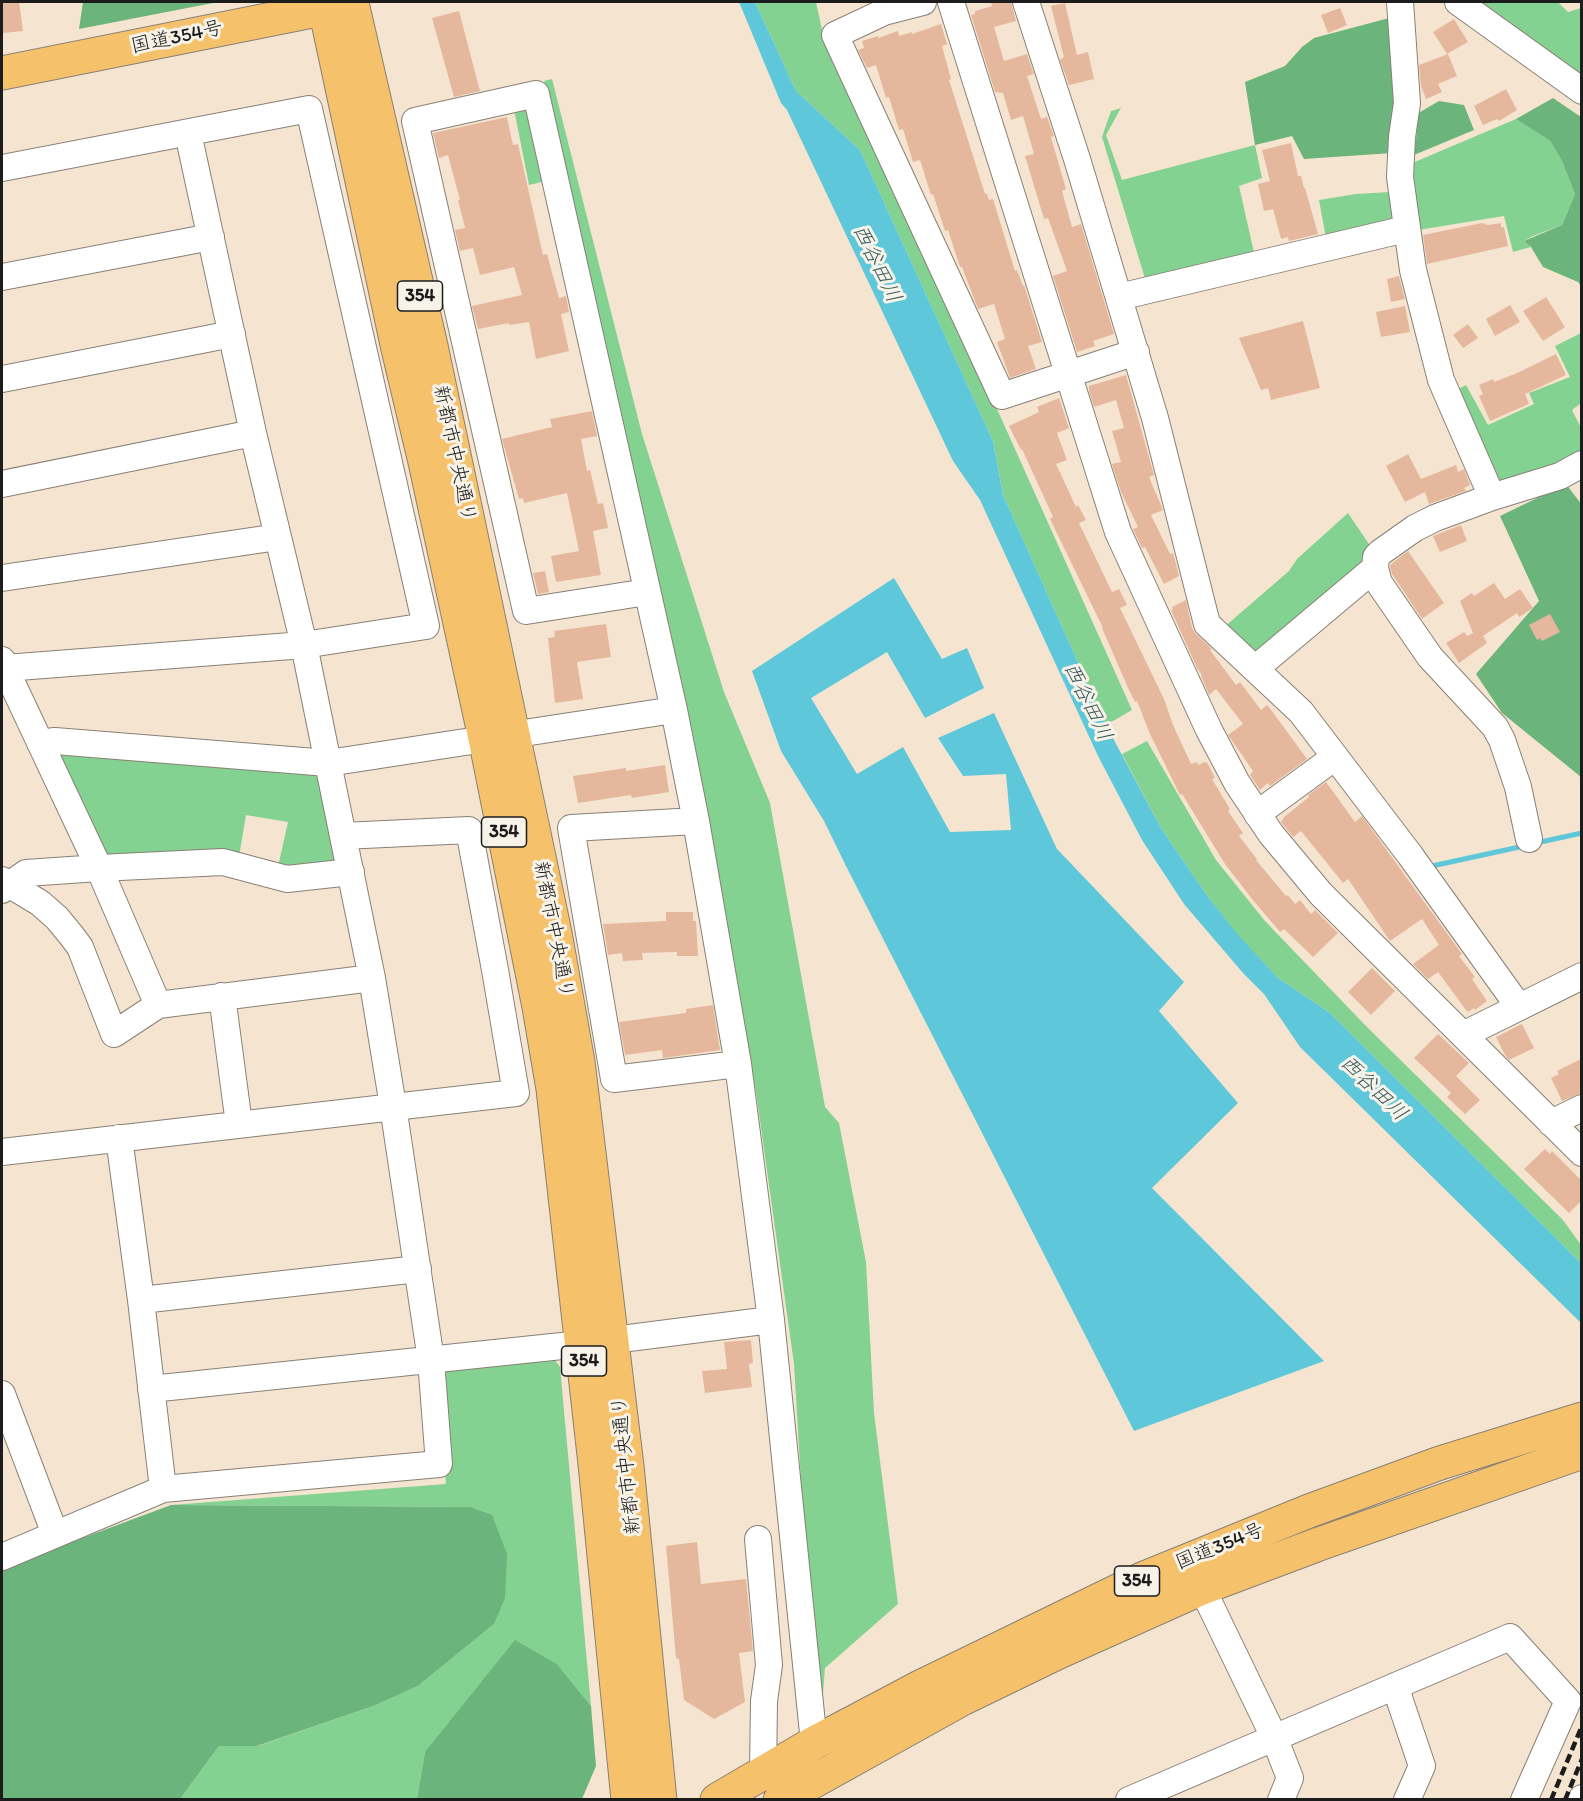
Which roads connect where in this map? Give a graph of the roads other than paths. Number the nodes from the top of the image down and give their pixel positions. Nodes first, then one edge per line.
1 (923, 2) edge
2 (951, 2) edge
3 (1026, 2) edge
4 (1400, 2) edge
5 (1458, 2) edge
6 (339, 5) joint
7 (2, 73) edge
8 (1581, 91) edge
9 (188, 133) junction
10 (2, 168) edge
11 (1406, 229) junction
12 (211, 237) junction
13 (2, 277) edge
14 (1119, 297) junction
15 (232, 334) junction
16 (1136, 352) junction
17 (1068, 374) junction
18 (2, 379) edge
19 (253, 433) junction
20 (1581, 464) edge
21 (2, 484) edge
22 (1492, 497) junction
23 (278, 537) junction
24 (1375, 568) junction
25 (2, 578) edge
26 (647, 592) junction
27 (304, 645) junction
28 (3, 664) edge
29 (1256, 669) junction
30 (674, 710) junction
31 (499, 736) junction
32 (40, 743) junction
33 (1335, 757) junction
34 (328, 763) junction
35 (1257, 814) junction
36 (696, 821) junction
37 (343, 836) junction
38 (1529, 838) dead end
39 (99, 868) junction
40 (351, 872) junction
41 (4, 886) edge
42 (1581, 976) edge
43 (372, 978) junction
44 (222, 996) junction
45 (158, 1005) junction
46 (1519, 1007) junction
47 (1463, 1035) junction
48 (738, 1064) junction
49 (393, 1106) junction
50 (1581, 1108) edge
51 (239, 1124) junction
52 (1551, 1124) junction
53 (119, 1138) junction
54 (2, 1152) edge
55 (1581, 1153) edge
56 (417, 1269) junction
57 (141, 1300) junction
58 (771, 1320) junction
59 (597, 1342) junction
60 (431, 1360) junction
61 (151, 1389) junction
62 (2, 1394) edge
63 (1581, 1419) edge
64 (1581, 1452) edge
65 (163, 1489) junction
66 (55, 1534) junction
67 (758, 1539) dead end
68 (2, 1557) edge
69 (1202, 1588) junction
70 (1395, 1686) junction
71 (1575, 1709) edge
72 (1274, 1737) junction
73 (814, 1743) junction
74 (763, 1773) junction
75 (628, 1800) edge
76 (660, 1800) edge
77 (717, 1800) edge
78 (780, 1800) edge
79 (1129, 1800) edge
80 (1281, 1800) edge
81 (1407, 1800) edge
82 (1524, 1800) edge

1 - 17 street
2 - 17 street
3 - 14 street
4 - 11 street
5 - 8 street
6 - 7 highway, 国道354号 / 354
6 - 31 highway, 新都市中央通り / 354
9 - 10 street
9 - 12 street
9 - 27 street
11 - 14 street
11 - 22 street
12 - 13 street
12 - 15 street
14 - 16 street
15 - 18 street
15 - 19 street
16 - 17 street
16 - 29 street
17 - 35 street
19 - 21 street
19 - 23 street
20 - 22 street
22 - 24 street
23 - 25 street
23 - 27 street
24 - 29 street
24 - 38 street
26 - 26 street
26 - 30 street
27 - 28 street
27 - 34 street
28 - 32 street
29 - 33 street
30 - 31 street
30 - 36 street
31 - 34 street
31 - 59 highway, 新都市中央通り / 354
32 - 34 street
32 - 39 street
33 - 35 street
33 - 46 street
34 - 37 street
35 - 47 street
36 - 48 street
36 - 48 street
37 - 40 street
37 - 49 street
39 - 40 street
39 - 41 street
39 - 45 street
40 - 43 street
41 - 45 street
42 - 46 street
43 - 44 street
43 - 49 street
44 - 45 street
44 - 51 street
46 - 47 street
47 - 52 street
48 - 58 street
49 - 51 street
49 - 56 street
50 - 52 street
51 - 53 street
52 - 55 street
53 - 54 street
53 - 57 street
56 - 57 street
56 - 60 street
57 - 61 street
58 - 59 street
58 - 73 street
59 - 60 street
59 - 75 highway, 新都市中央通り / 354
59 - 76 highway, 新都市中央通り / 354
60 - 61 street
60 - 65 street
61 - 65 street
62 - 66 street
63 - 73 highway, 国道354号 / 354
64 - 69 highway, 国道354号 / 354
65 - 66 street
66 - 68 street
67 - 74 street
69 - 72 street
69 - 78 highway, 国道354号 / 354
70 - 71 street
70 - 72 street
70 - 81 street
71 - 82 street
72 - 79 street
72 - 80 street
73 - 74 highway, 国道354号 / 354
74 - 77 highway, 国道354号 / 354

